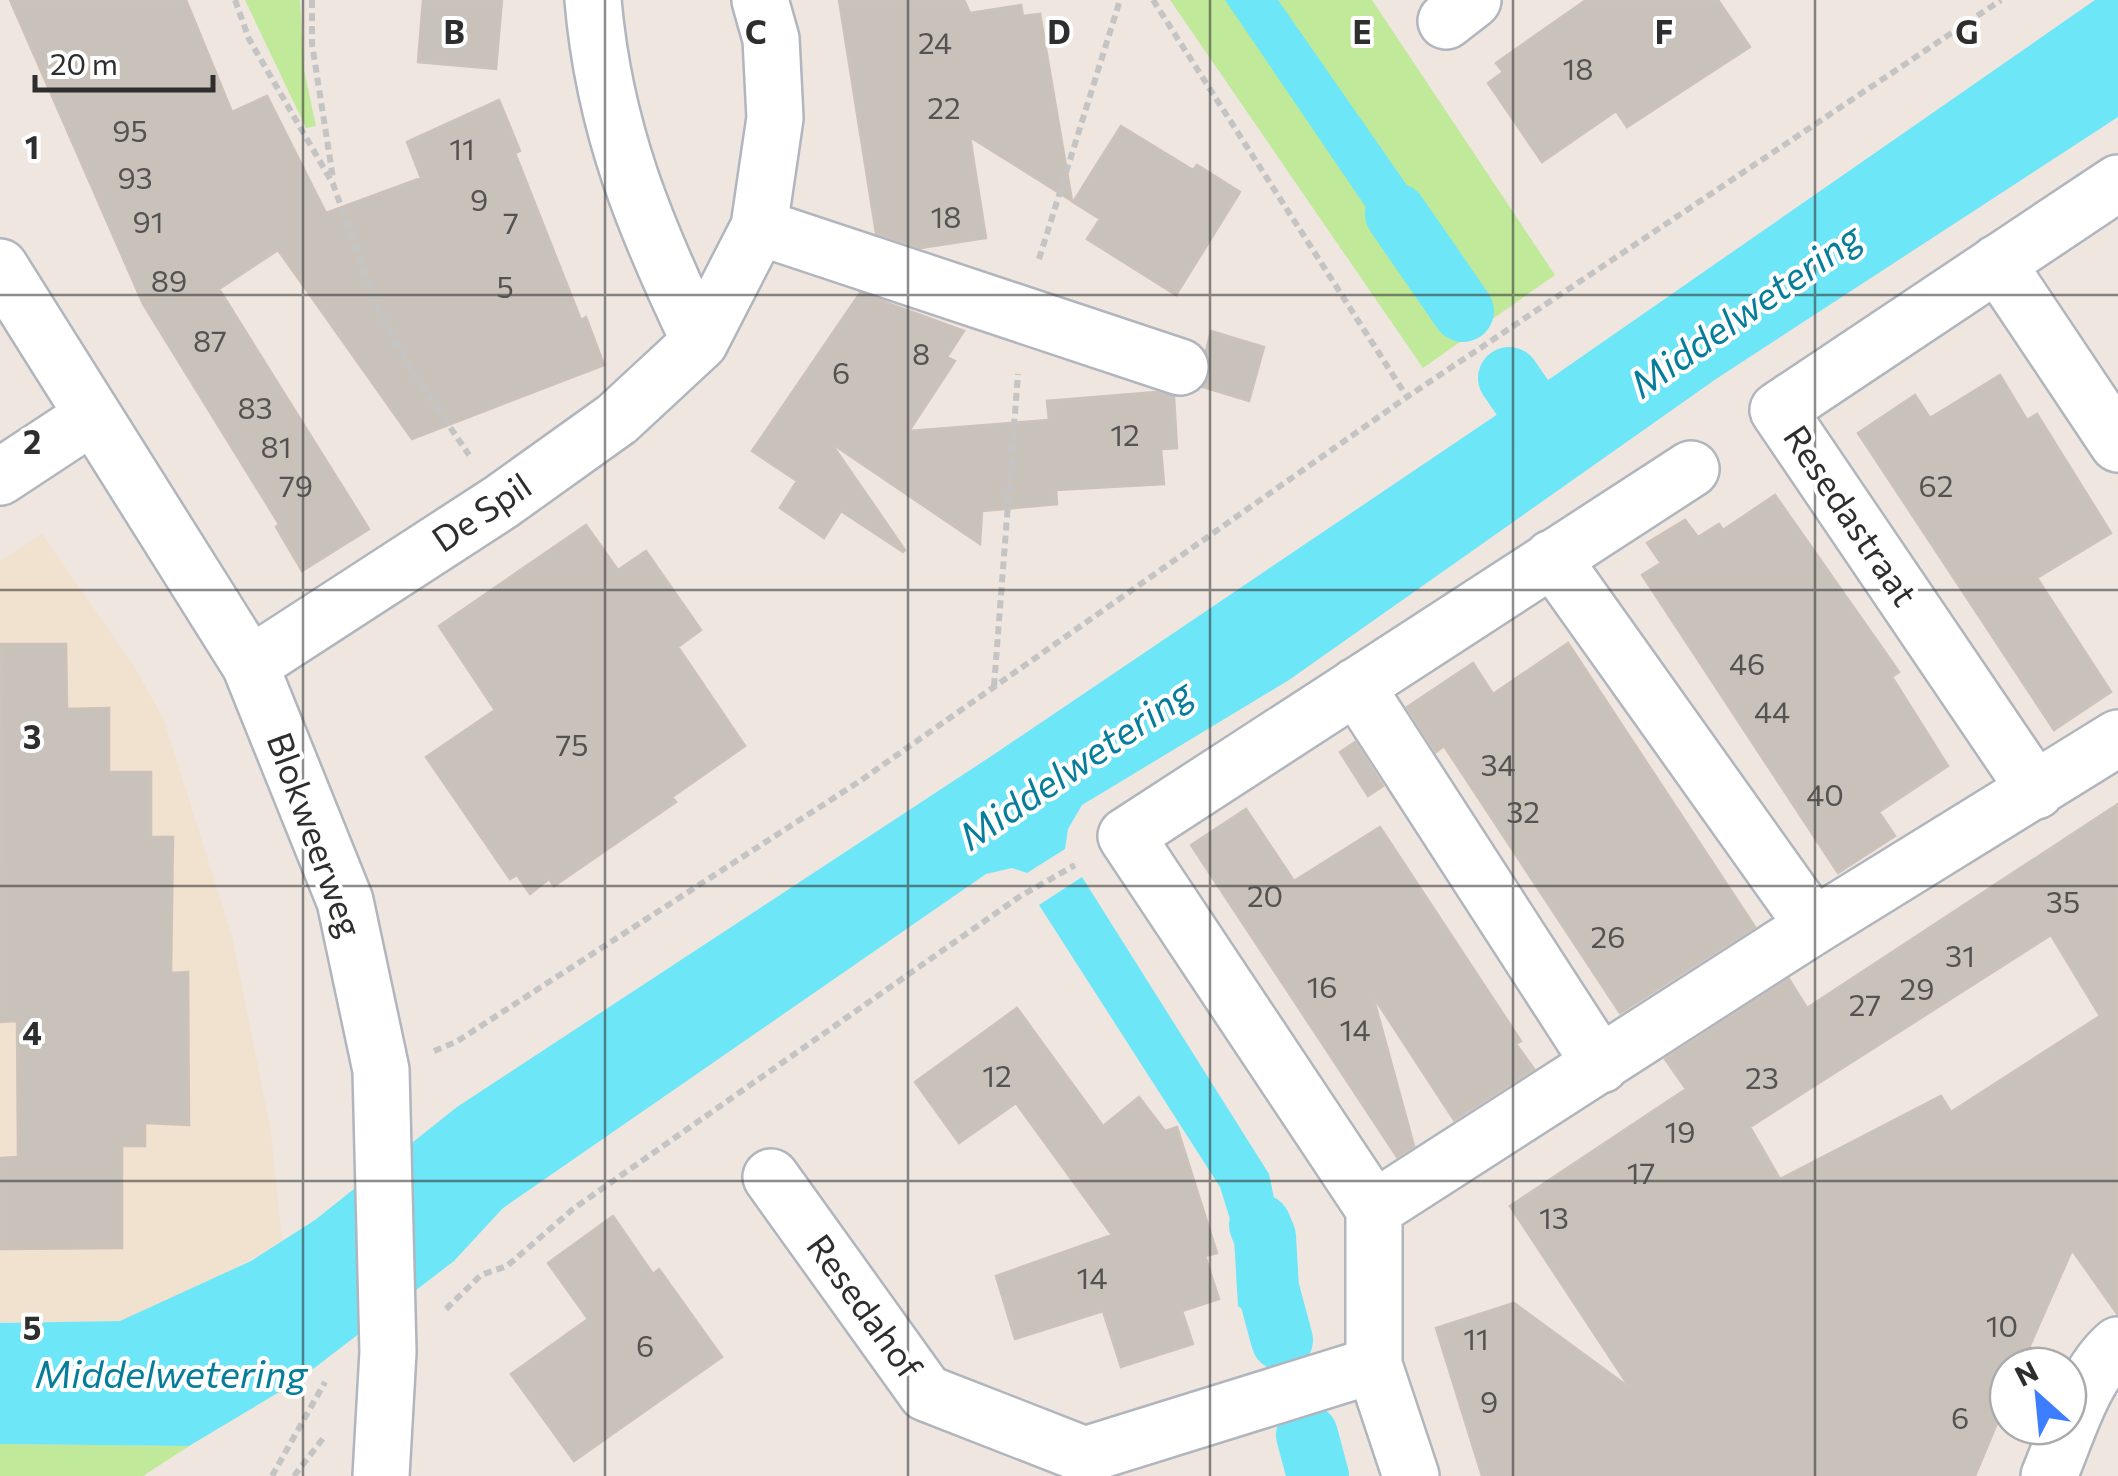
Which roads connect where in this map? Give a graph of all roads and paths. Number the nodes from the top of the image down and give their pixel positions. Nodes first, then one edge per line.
1 (235, 0) edge
2 (312, 0) edge
3 (593, 0) edge
4 (760, 0) edge
5 (1154, 0) edge
6 (2001, 0) edge
7 (2118, 183) edge
8 (334, 184) junction
9 (759, 226) junction
10 (1998, 262) junction
11 (0, 268) edge
12 (700, 342) junction
13 (1180, 368) dead end
14 (1407, 397) junction
15 (91, 417) junction
16 (2118, 444) edge
17 (1691, 469) dead end
18 (0, 478) edge
19 (501, 502) junction
20 (1552, 558) junction
21 (250, 665) junction
22 (1356, 686) junction
23 (2118, 738) edge
24 (2036, 791) junction
25 (1126, 836) junction
26 (1814, 926) junction
27 (1601, 1065) junction
28 (381, 1070) junction
29 (771, 1177) dead end
30 (1374, 1210) junction
31 (2118, 1345) edge
32 (388, 1352) junction
33 (1374, 1365) junction
34 (272, 1476) edge
35 (381, 1476) edge
36 (1411, 1476) edge
37 (2049, 1476) edge

1 - 8 path
2 - 8 path
3 - 12 street
4 - 9 street, De Spil
5 - 14 path
6 - 14 path
7 - 10 street, Resedastraat
8 - 19 path
9 - 12 street, De Spil
9 - 13 street
10 - 16 street
10 - 24 street, Resedastraat
11 - 15 street, Blokweerweg
12 - 19 street, De Spil
14 - 28 path
15 - 18 street
15 - 21 street, Blokweerweg
17 - 20 street
19 - 21 street, De Spil
20 - 22 street
20 - 26 street
21 - 28 street, Blokweerweg
22 - 25 street
22 - 27 street
23 - 24 street
24 - 26 street
25 - 30 street
25 - 32 path
26 - 27 street
27 - 30 street
28 - 32 street, Blokweerweg
29 - 33 street, Resedahof
30 - 33 street
31 - 37 street
32 - 34 path
32 - 35 street, Blokweerweg
33 - 36 street

